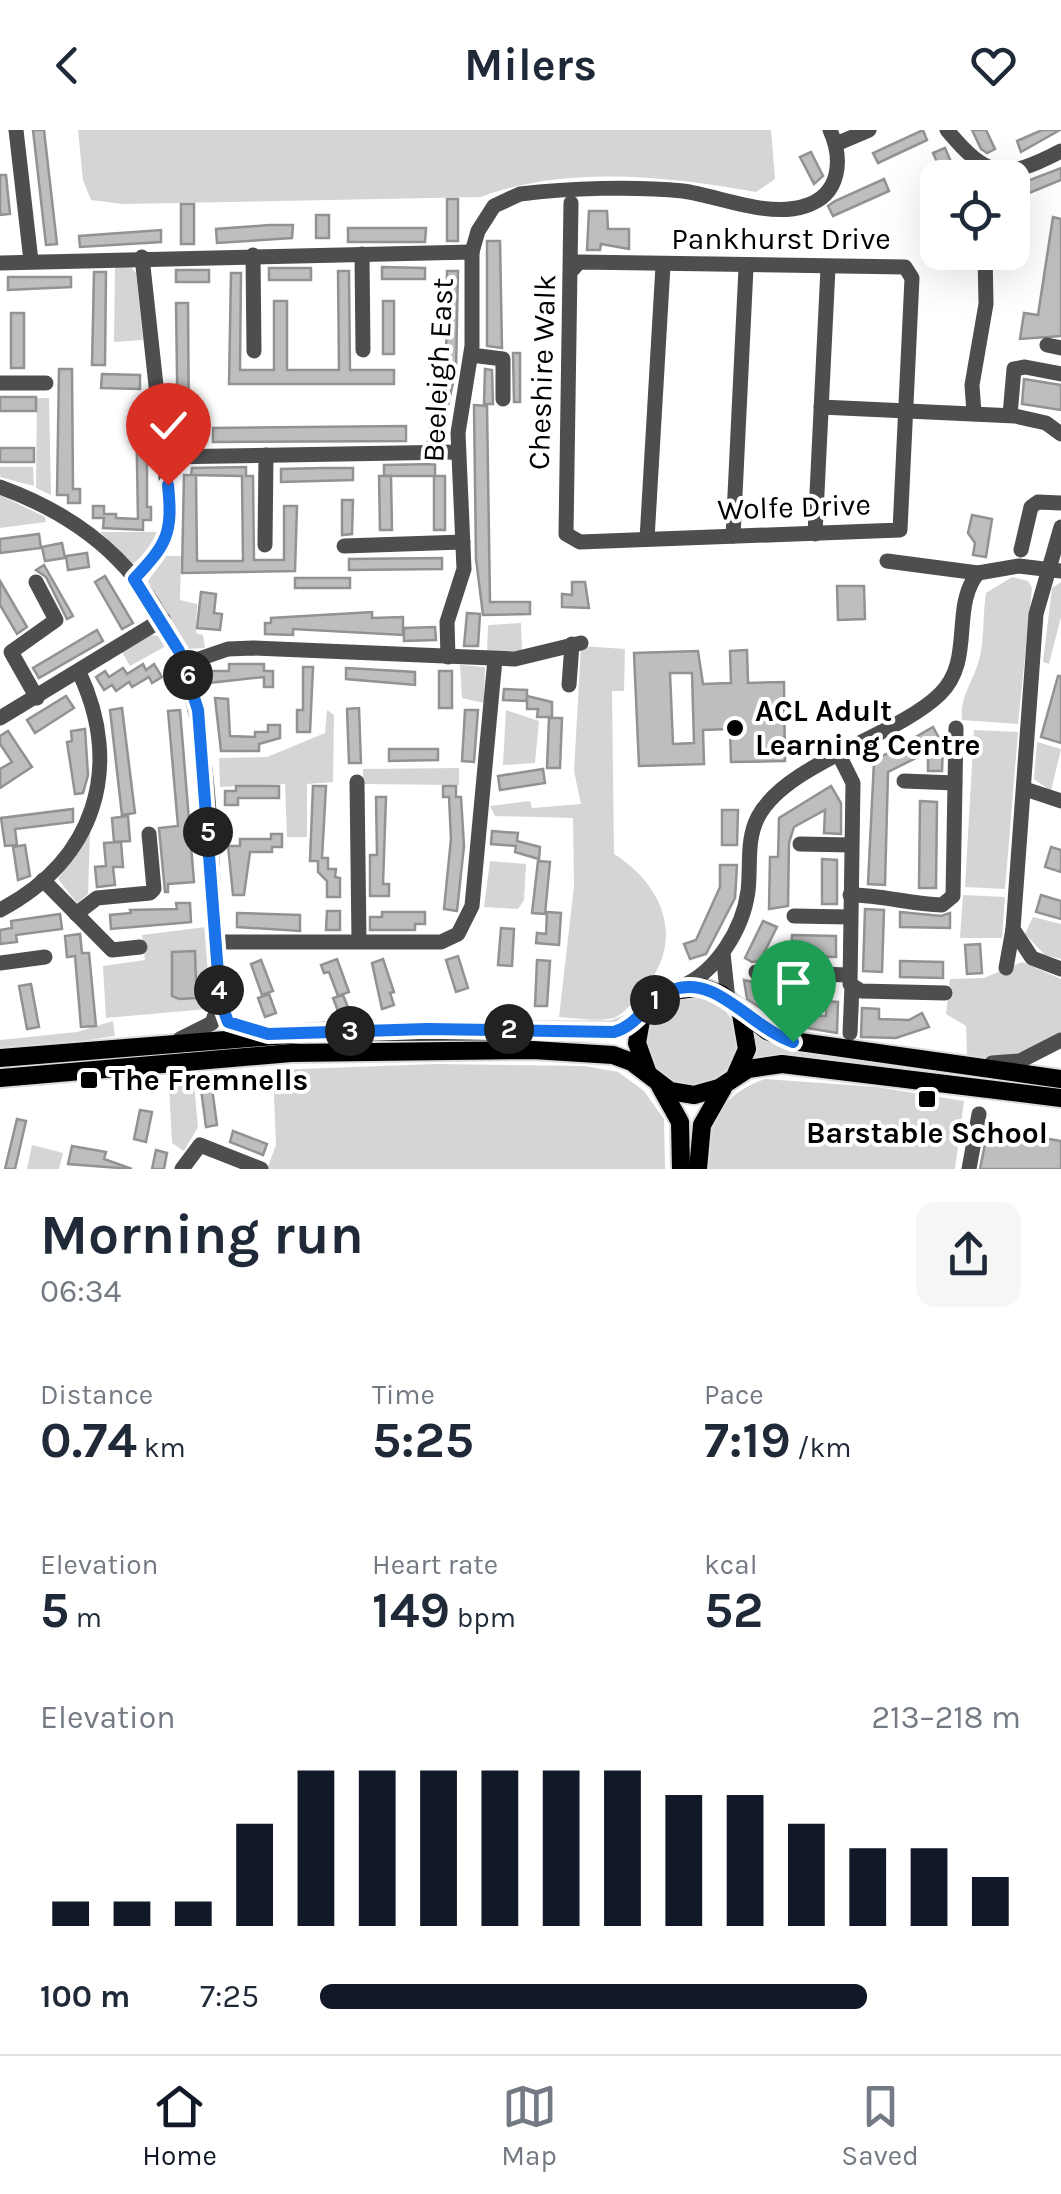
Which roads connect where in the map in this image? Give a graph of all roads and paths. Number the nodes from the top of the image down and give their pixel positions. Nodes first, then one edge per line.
1 (16, 130) edge
2 (870, 130) edge
3 (947, 130) edge
4 (833, 137) edge
5 (1061, 151) edge
6 (571, 203) dead end
7 (472, 252) junction
8 (362, 254) junction
9 (253, 255) junction
10 (142, 257) junction
11 (31, 261) junction
12 (0, 263) edge
13 (663, 266) junction
14 (746, 268) junction
15 (828, 268) junction
16 (572, 269) junction
17 (985, 270) edge
18 (363, 350) dead end
19 (254, 352) dead end
20 (471, 355) junction
21 (1061, 374) edge
22 (0, 382) edge
23 (46, 383) dead end
24 (502, 399) dead end
25 (822, 407) junction
26 (908, 411) junction
27 (974, 413) junction
28 (1010, 416) junction
29 (1061, 434) edge
30 (458, 452) junction
31 (266, 455) junction
32 (164, 457) junction
33 (0, 487) edge
34 (1061, 504) edge
35 (1061, 526) edge
36 (815, 534) junction
37 (733, 536) junction
38 (574, 537) joint
39 (647, 539) junction
40 (463, 542) junction
41 (265, 545) dead end
42 (344, 546) dead end
43 (1021, 550) dead end
44 (887, 561) dead end
45 (1054, 570) edge
46 (978, 573) junction
47 (134, 579) junction
48 (36, 582) dead end
49 (163, 619) junction
50 (448, 657) junction
51 (495, 660) junction
52 (184, 664) junction
53 (79, 672) junction
54 (570, 686) dead end
55 (37, 698) junction
56 (0, 718) edge
57 (956, 728) dead end
58 (839, 756) junction
59 (904, 781) dead end
60 (356, 782) dead end
61 (955, 782) junction
62 (1025, 789) junction
63 (1061, 801) edge
64 (148, 834) dead end
65 (800, 844) dead end
66 (851, 845) junction
67 (44, 880) junction
68 (850, 895) junction
69 (0, 910) edge
70 (76, 914) junction
71 (794, 916) dead end
72 (850, 917) junction
73 (1012, 929) junction
74 (359, 941) junction
75 (215, 942) junction
76 (140, 947) dead end
77 (723, 953) junction
78 (45, 957) dead end
79 (0, 963) edge
80 (1006, 968) dead end
81 (1061, 969) edge
82 (756, 972) dead end
83 (850, 981) junction
84 (676, 988) junction
85 (944, 993) dead end
86 (220, 1000) junction
87 (733, 1005) junction
88 (643, 1013) junction
89 (850, 1033) dead end
90 (268, 1034) junction
91 (1061, 1040) edge
92 (164, 1042) junction
93 (0, 1058) edge
94 (918, 1058) junction
95 (0, 1078) edge
96 (652, 1078) junction
97 (1061, 1079) edge
98 (730, 1080) junction
99 (1061, 1098) edge
100 (979, 1114) dead end
101 (182, 1169) edge
102 (260, 1169) edge
103 (681, 1169) edge
104 (698, 1169) edge
105 (969, 1169) edge

1 - 11 street
2 - 4 street
3 - 5 street
4 - 7 street, Beeleigh East
6 - 16 street, Cheshire Walk
7 - 8 street
7 - 20 street, Beeleigh East
8 - 9 street
8 - 18 street
9 - 10 street
9 - 19 street
10 - 11 street
10 - 32 street
11 - 12 street
13 - 14 street, Pankhurst Drive
13 - 16 street, Pankhurst Drive
13 - 39 street
14 - 15 street, Pankhurst Drive
14 - 37 street
15 - 25 street
15 - 26 street, Pankhurst Drive
16 - 38 street, Cheshire Walk
17 - 27 street
20 - 24 street
20 - 30 street, Beeleigh East
21 - 28 street
22 - 23 street
25 - 26 street
25 - 36 street
26 - 27 street
26 - 36 street, Wolfe Drive
27 - 28 street
28 - 29 street
30 - 31 street
30 - 40 street, Beeleigh East
31 - 32 street
31 - 41 street
32 - 47 street
33 - 47 street
34 - 43 street
35 - 45 street
36 - 37 street, Wolfe Drive
37 - 39 street, Wolfe Drive
38 - 39 street, Wolfe Drive
40 - 42 street
40 - 50 street, Beeleigh East
44 - 46 street
45 - 46 street
45 - 62 street
46 - 58 street
47 - 49 street
48 - 55 street
49 - 52 street
49 - 53 street
50 - 51 street
50 - 52 street
51 - 54 street
51 - 74 street
52 - 75 street
53 - 55 street
53 - 67 street
55 - 56 street
57 - 61 street
58 - 66 street
58 - 77 street
59 - 61 street
60 - 74 street
61 - 68 street
62 - 63 street
62 - 73 street
64 - 70 street
65 - 66 street
66 - 68 street
67 - 69 street
67 - 70 street
68 - 72 street
70 - 76 street
71 - 72 street
72 - 83 street
73 - 80 street
73 - 81 street
74 - 75 street
75 - 86 street
77 - 84 street
77 - 87 street
78 - 79 street
82 - 83 street
83 - 85 street
83 - 89 street
84 - 87 main road
84 - 88 main road
86 - 90 street
86 - 92 street
87 - 94 main road
87 - 98 main road
88 - 90 main road
88 - 96 main road
90 - 92 main road
91 - 94 street
92 - 93 main road
94 - 97 main road
95 - 96 main road
96 - 98 main road
96 - 103 main road
98 - 99 main road
98 - 104 main road
100 - 105 street
101 - 102 street

